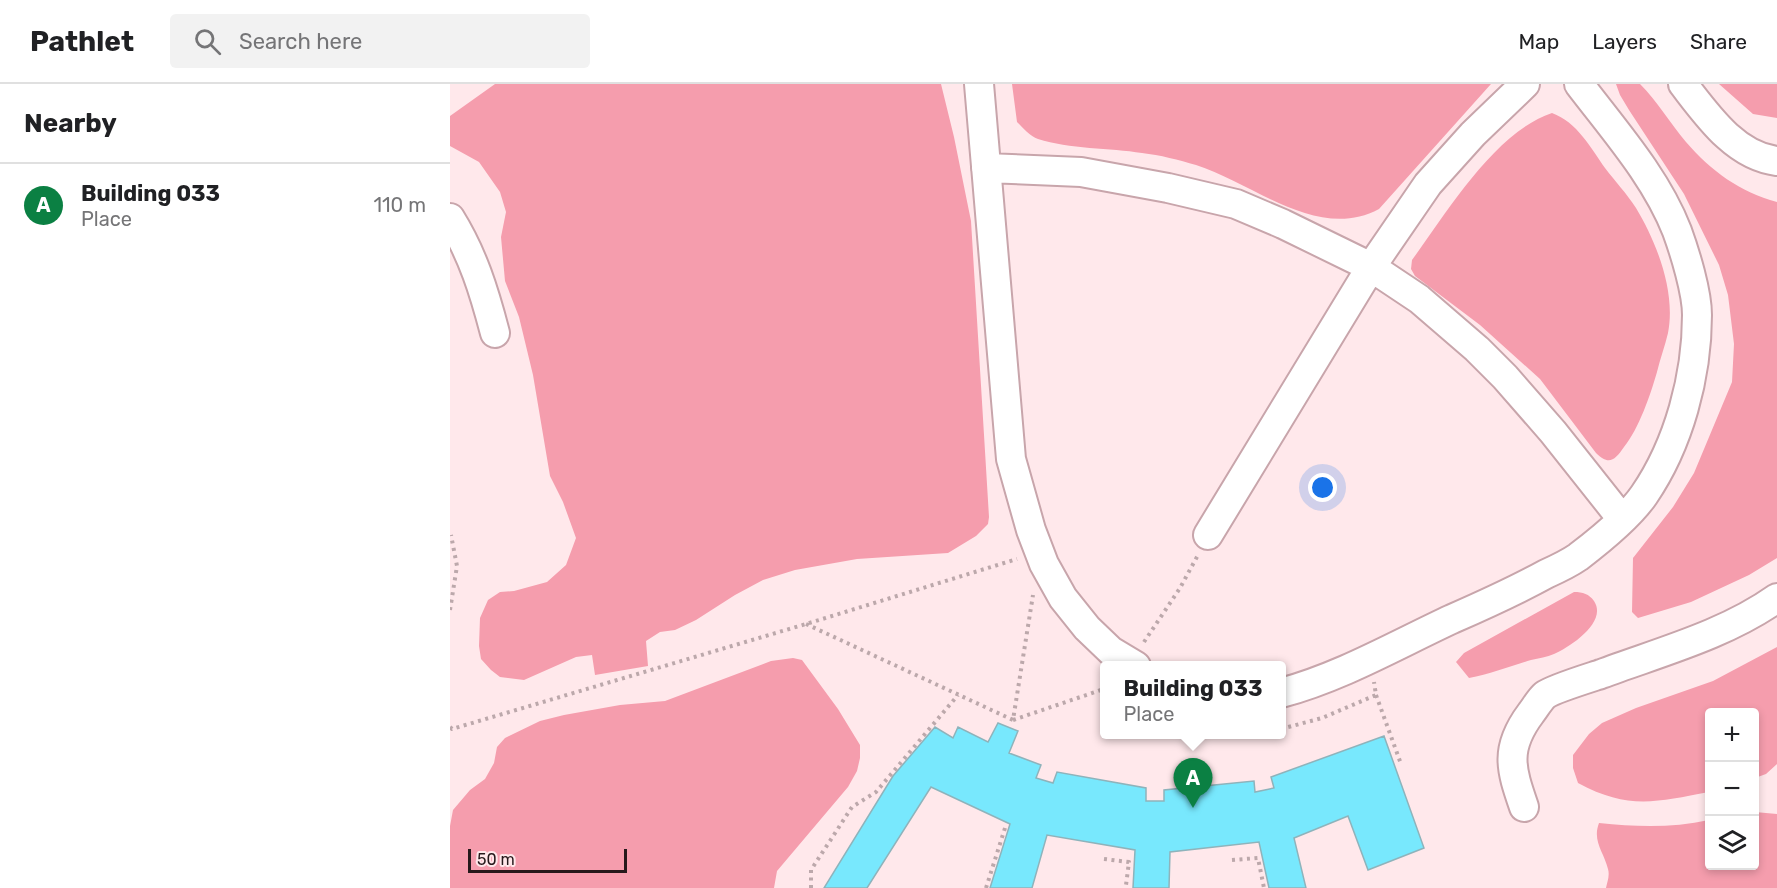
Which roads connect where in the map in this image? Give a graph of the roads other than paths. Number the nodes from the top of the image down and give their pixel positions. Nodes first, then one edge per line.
1 (980, 84) edge
2 (1525, 84) edge
3 (1579, 84) edge
4 (1683, 84) edge
5 (1777, 161) edge
6 (986, 168) junction
7 (450, 218) edge
8 (1371, 267) junction
9 (495, 333) dead end
10 (1622, 519) junction
11 (1208, 535) road end
12 (1777, 598) edge
13 (1128, 661) edge
14 (1286, 691) edge
15 (1524, 807) dead end

1 - 6 lane
2 - 8 lane
3 - 10 lane
4 - 5 lane
6 - 8 lane
6 - 13 lane
7 - 9 lane
8 - 10 lane
8 - 11 lane
10 - 14 lane
12 - 15 lane

